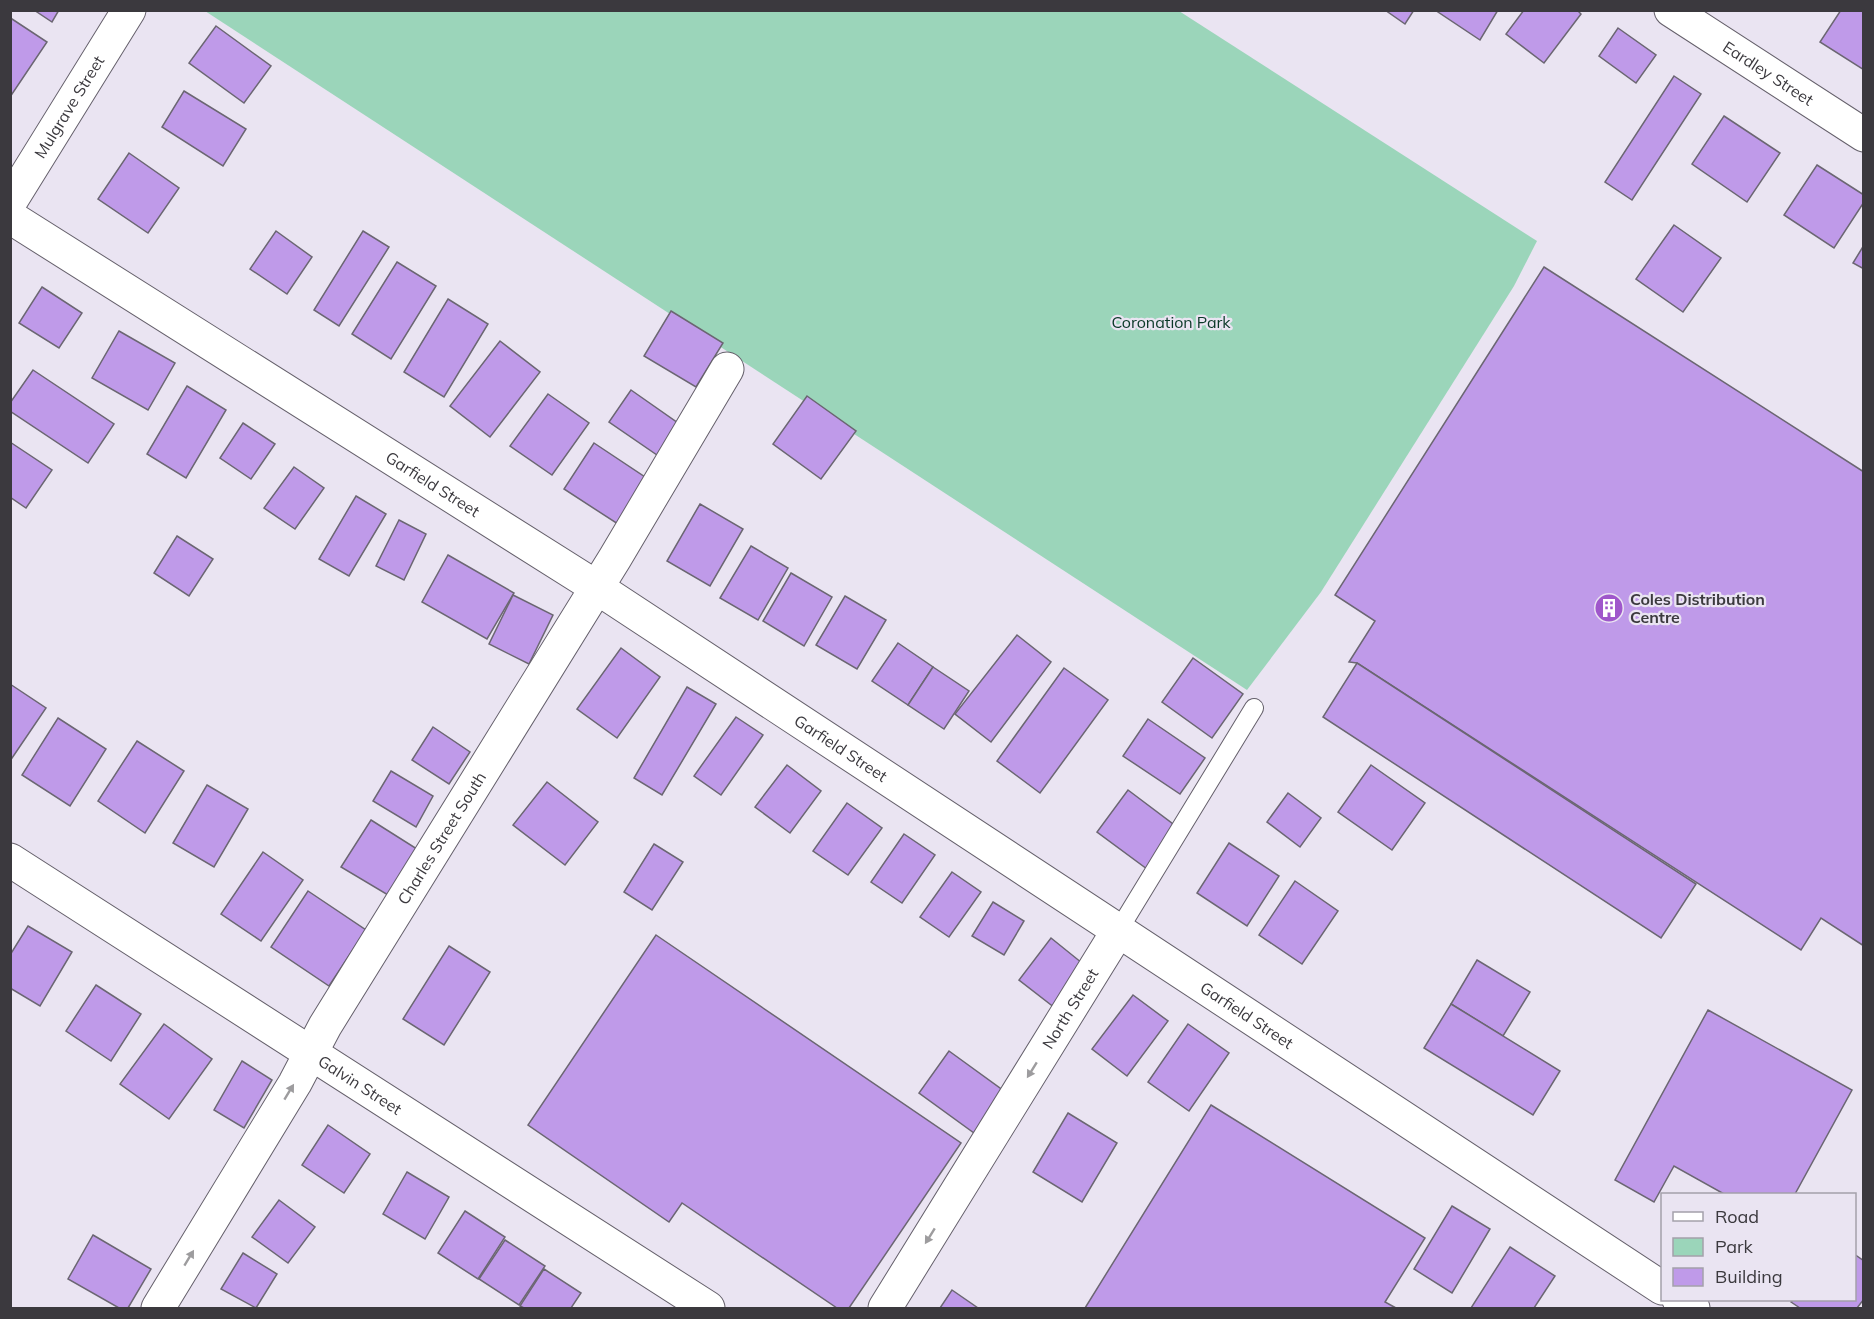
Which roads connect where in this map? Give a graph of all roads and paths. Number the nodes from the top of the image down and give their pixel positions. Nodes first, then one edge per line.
1 (129, 10) edge
2 (1671, 10) edge
3 (1863, 135) edge
4 (10, 202) edge
5 (10, 217) edge
6 (728, 369) dead end
7 (596, 587) junction
8 (1254, 708) dead end
9 (10, 860) edge
10 (1118, 931) junction
11 (311, 1054) junction
12 (1661, 1287) edge
13 (158, 1308) edge
14 (708, 1308) edge
15 (885, 1308) edge

1 - 4 street, Mulgrave Street
2 - 3 street, Eardley Street
5 - 7 street, Garfield Street
6 - 7 street, Charles Street South
7 - 10 street, Garfield Street
7 - 11 street, Charles Street South
8 - 10 lane, North Street
9 - 11 street, Galvin Street
10 - 12 street, Garfield Street
10 -> 15 street, North Street
13 -> 11 street, Charles Street South
11 - 14 street, Galvin Street

